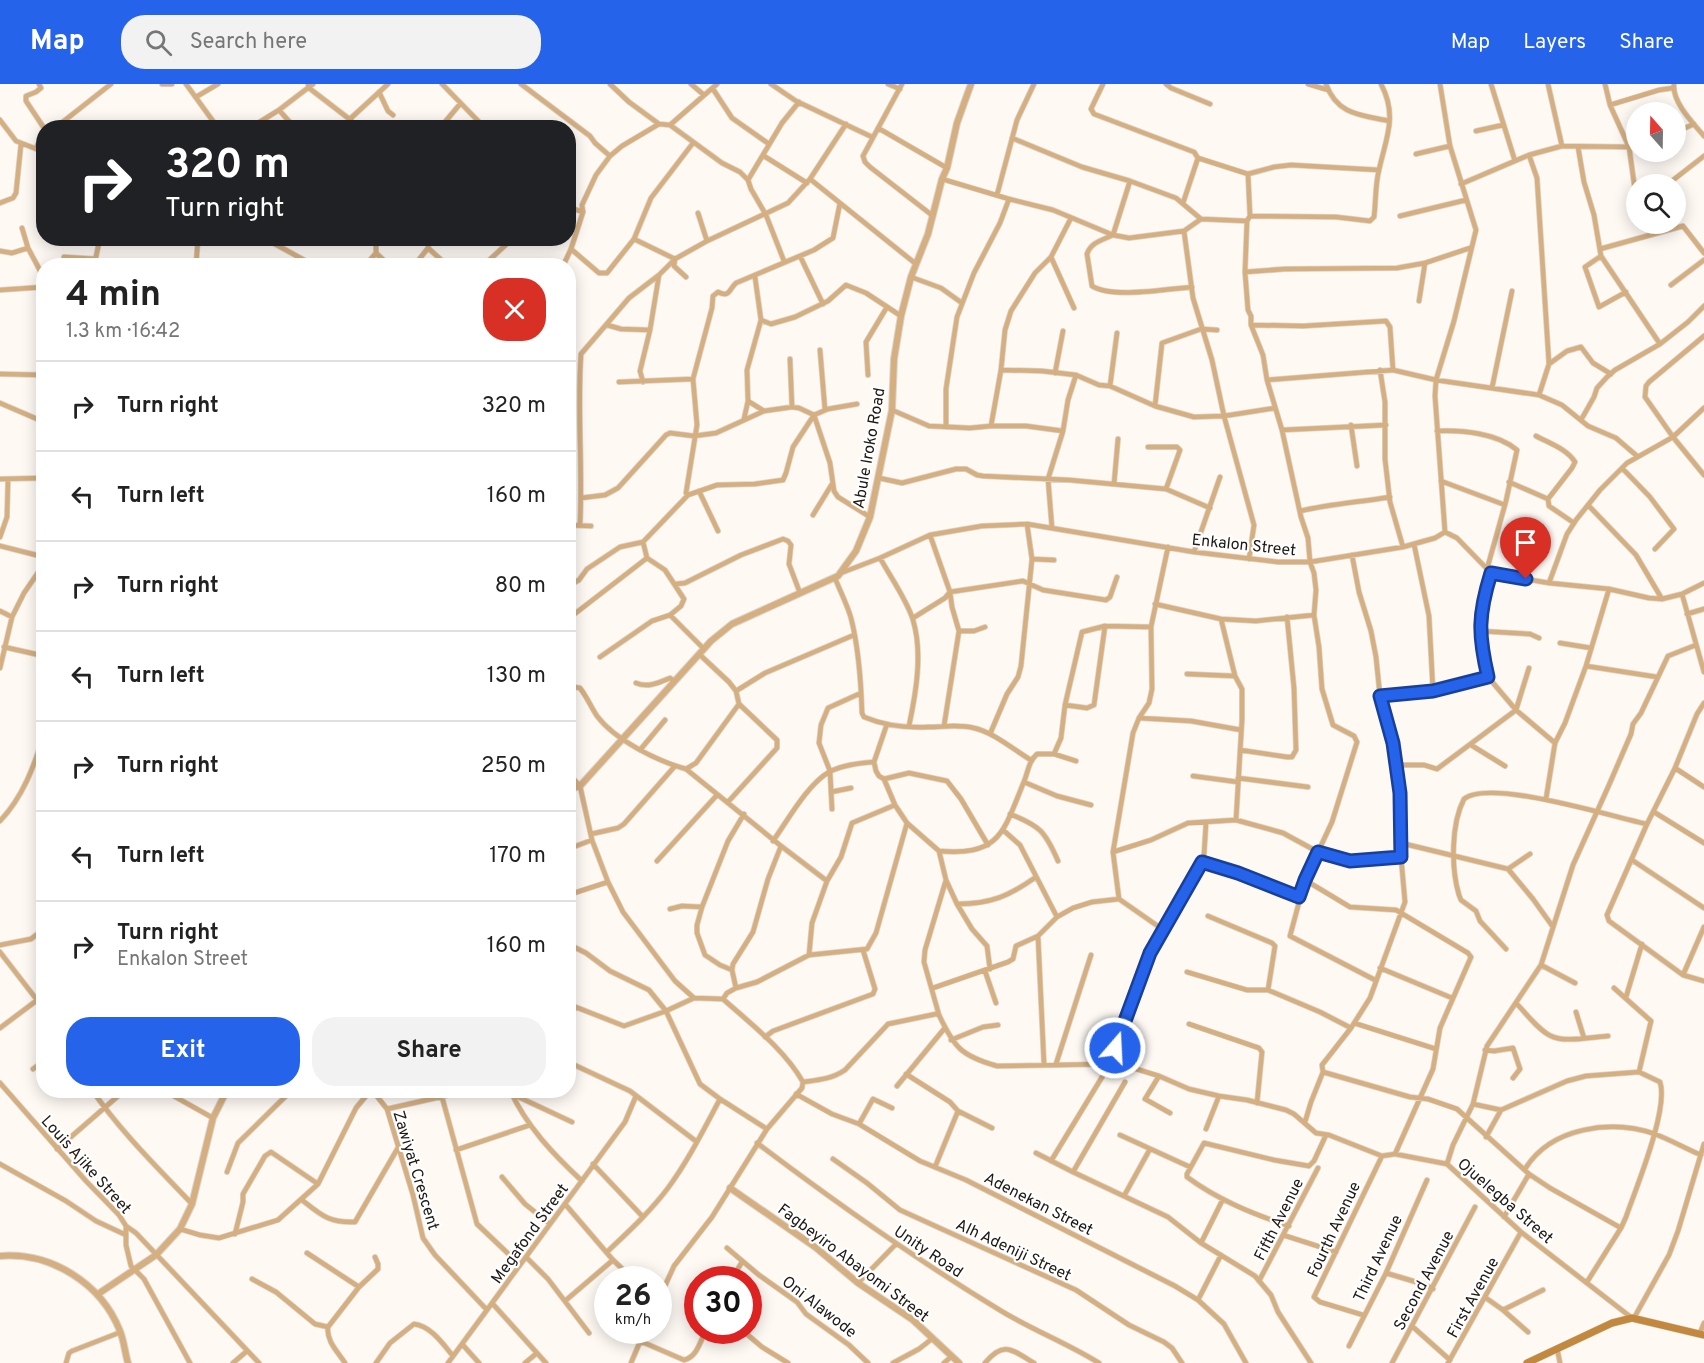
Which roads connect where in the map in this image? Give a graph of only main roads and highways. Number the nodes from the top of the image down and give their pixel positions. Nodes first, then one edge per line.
1 (1702, 1334) edge
2 (1527, 1363) edge

1 - 2 main road

